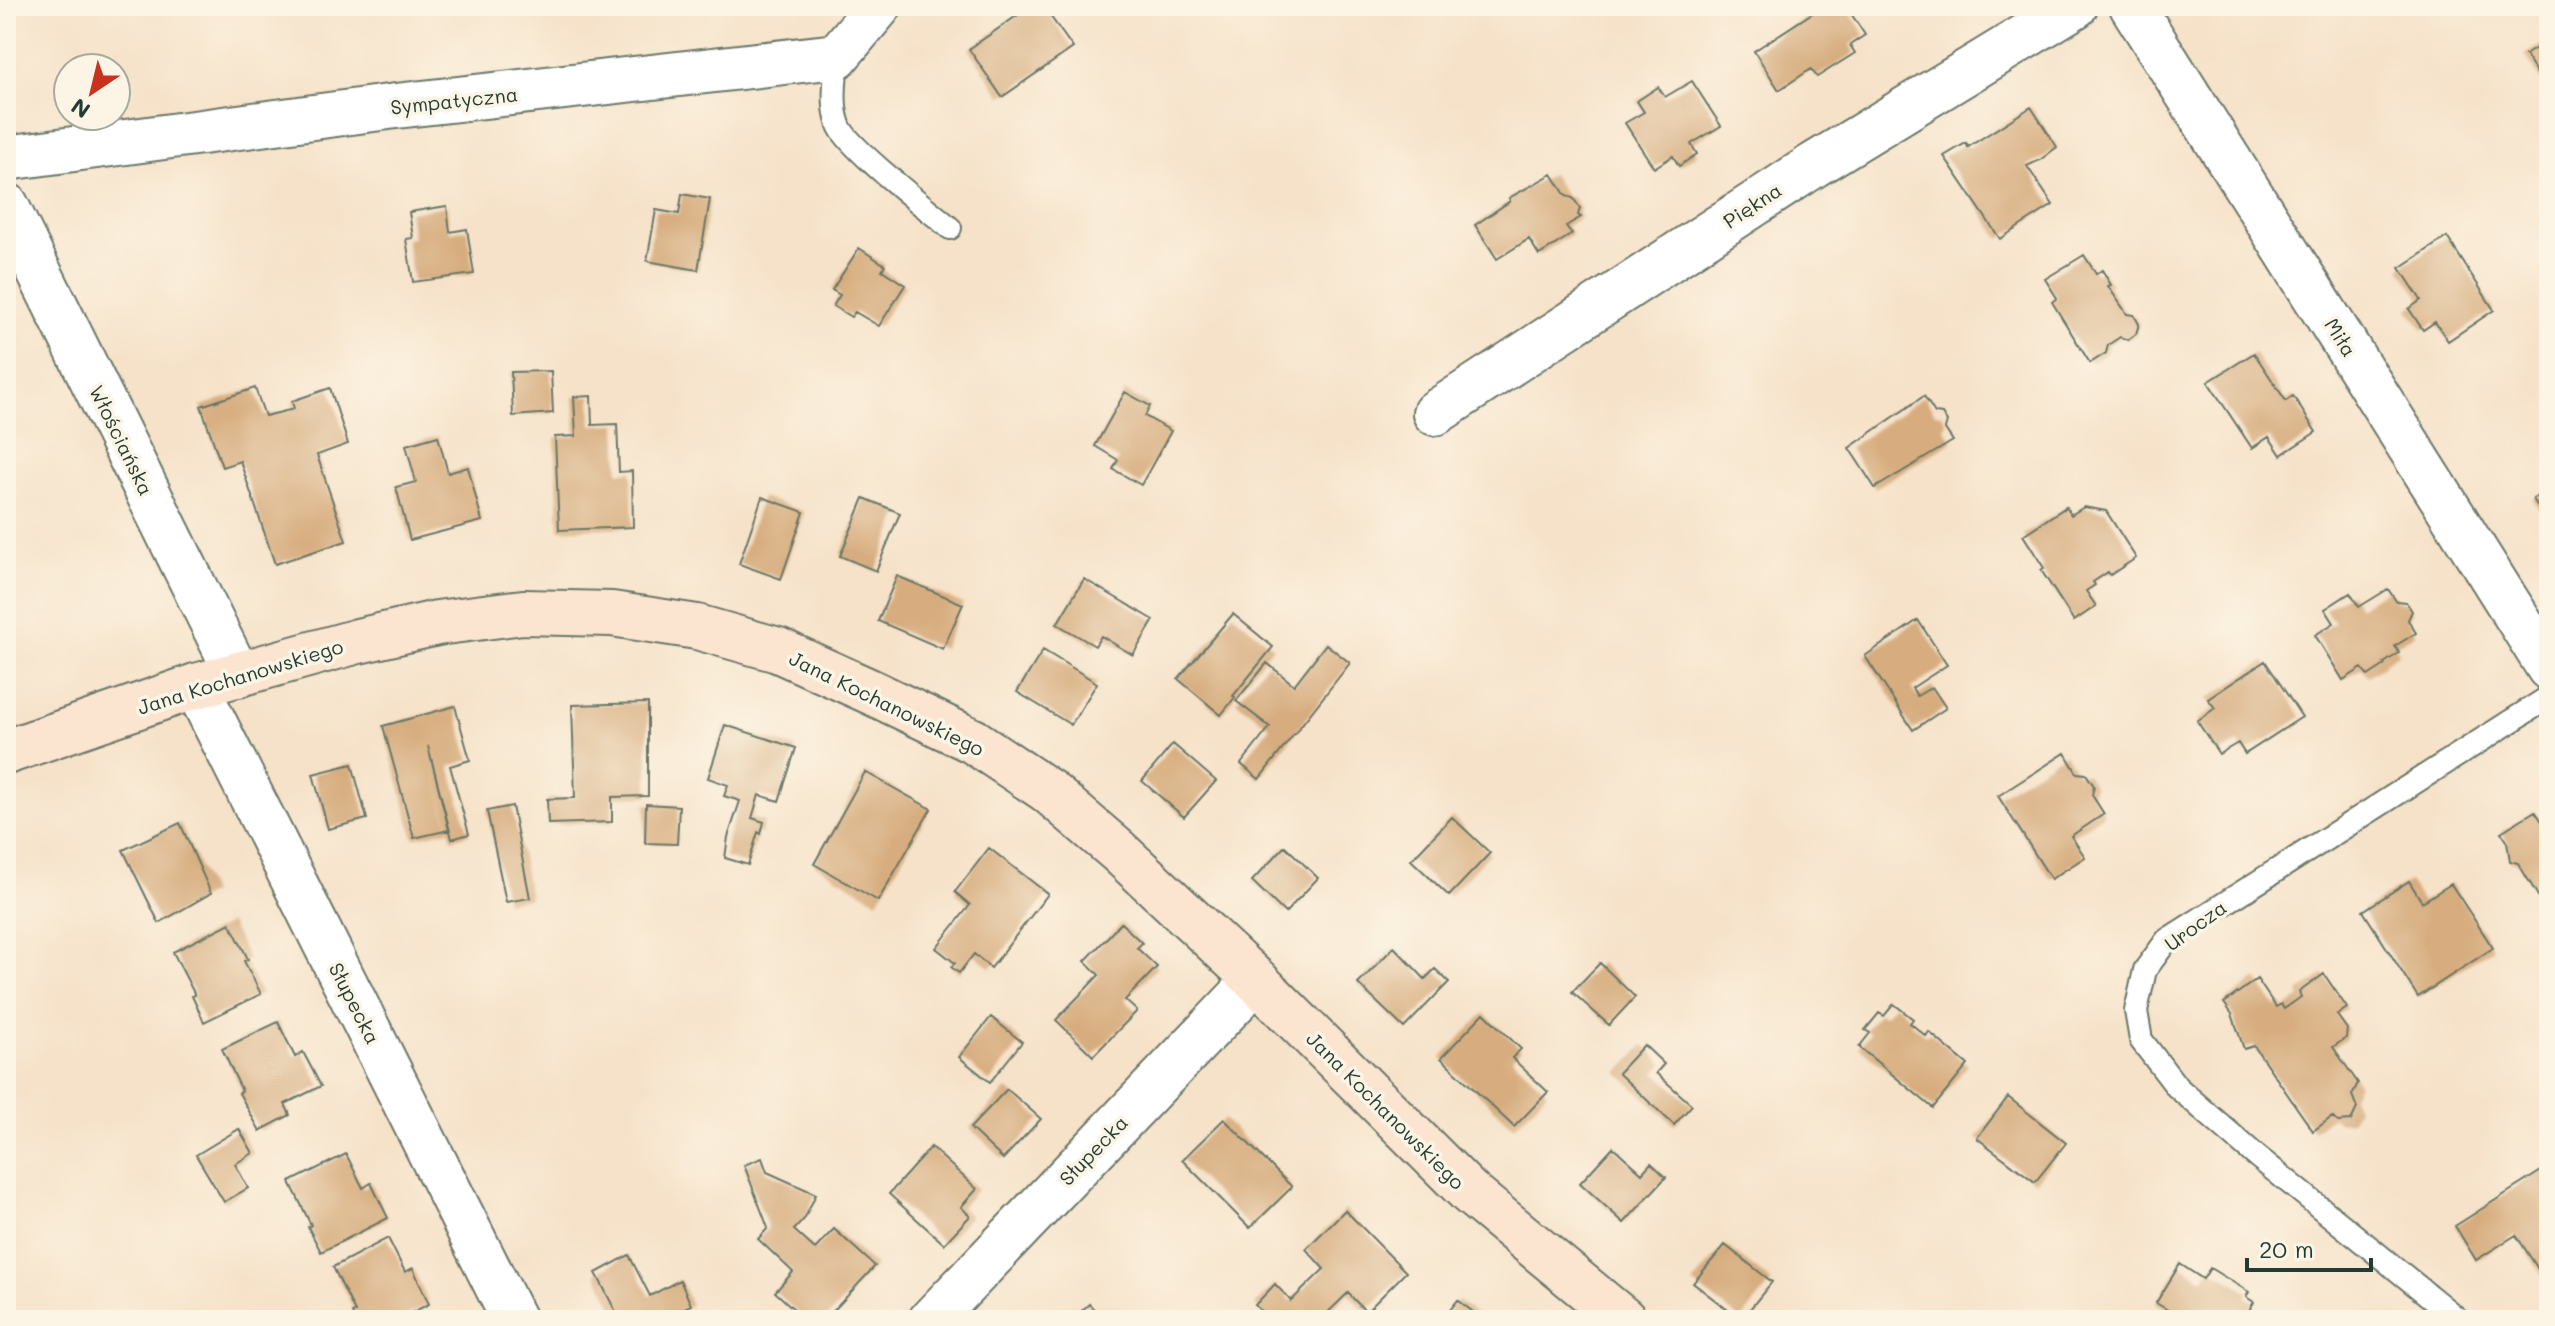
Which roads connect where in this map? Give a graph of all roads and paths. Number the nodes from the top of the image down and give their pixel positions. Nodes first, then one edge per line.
1 (879, 6) edge
2 (2075, 6) edge
3 (2132, 6) edge
4 (837, 56) junction
5 (6, 158) edge
6 (6, 205) edge
7 (950, 228) dead end
8 (1435, 413) dead end
9 (2549, 668) edge
10 (238, 675) junction
11 (196, 686) junction
12 (2549, 697) edge
13 (6, 752) edge
14 (1256, 980) junction
15 (514, 1320) edge
16 (931, 1320) edge
17 (1624, 1320) edge
18 (2459, 1320) edge

1 - 4 street
2 - 8 street, Piękna
3 - 9 street, Miła
4 - 5 street, Sympatyczna
4 - 7 lane
6 - 10 street, Włościańska
10 - 11 street, Jana Kochanowskiego
10 - 14 street, Jana Kochanowskiego
11 - 13 street, Jana Kochanowskiego
11 - 15 street, Słupecka
12 - 18 lane, Urocza
14 - 16 street, Słupecka
14 - 17 street, Jana Kochanowskiego

